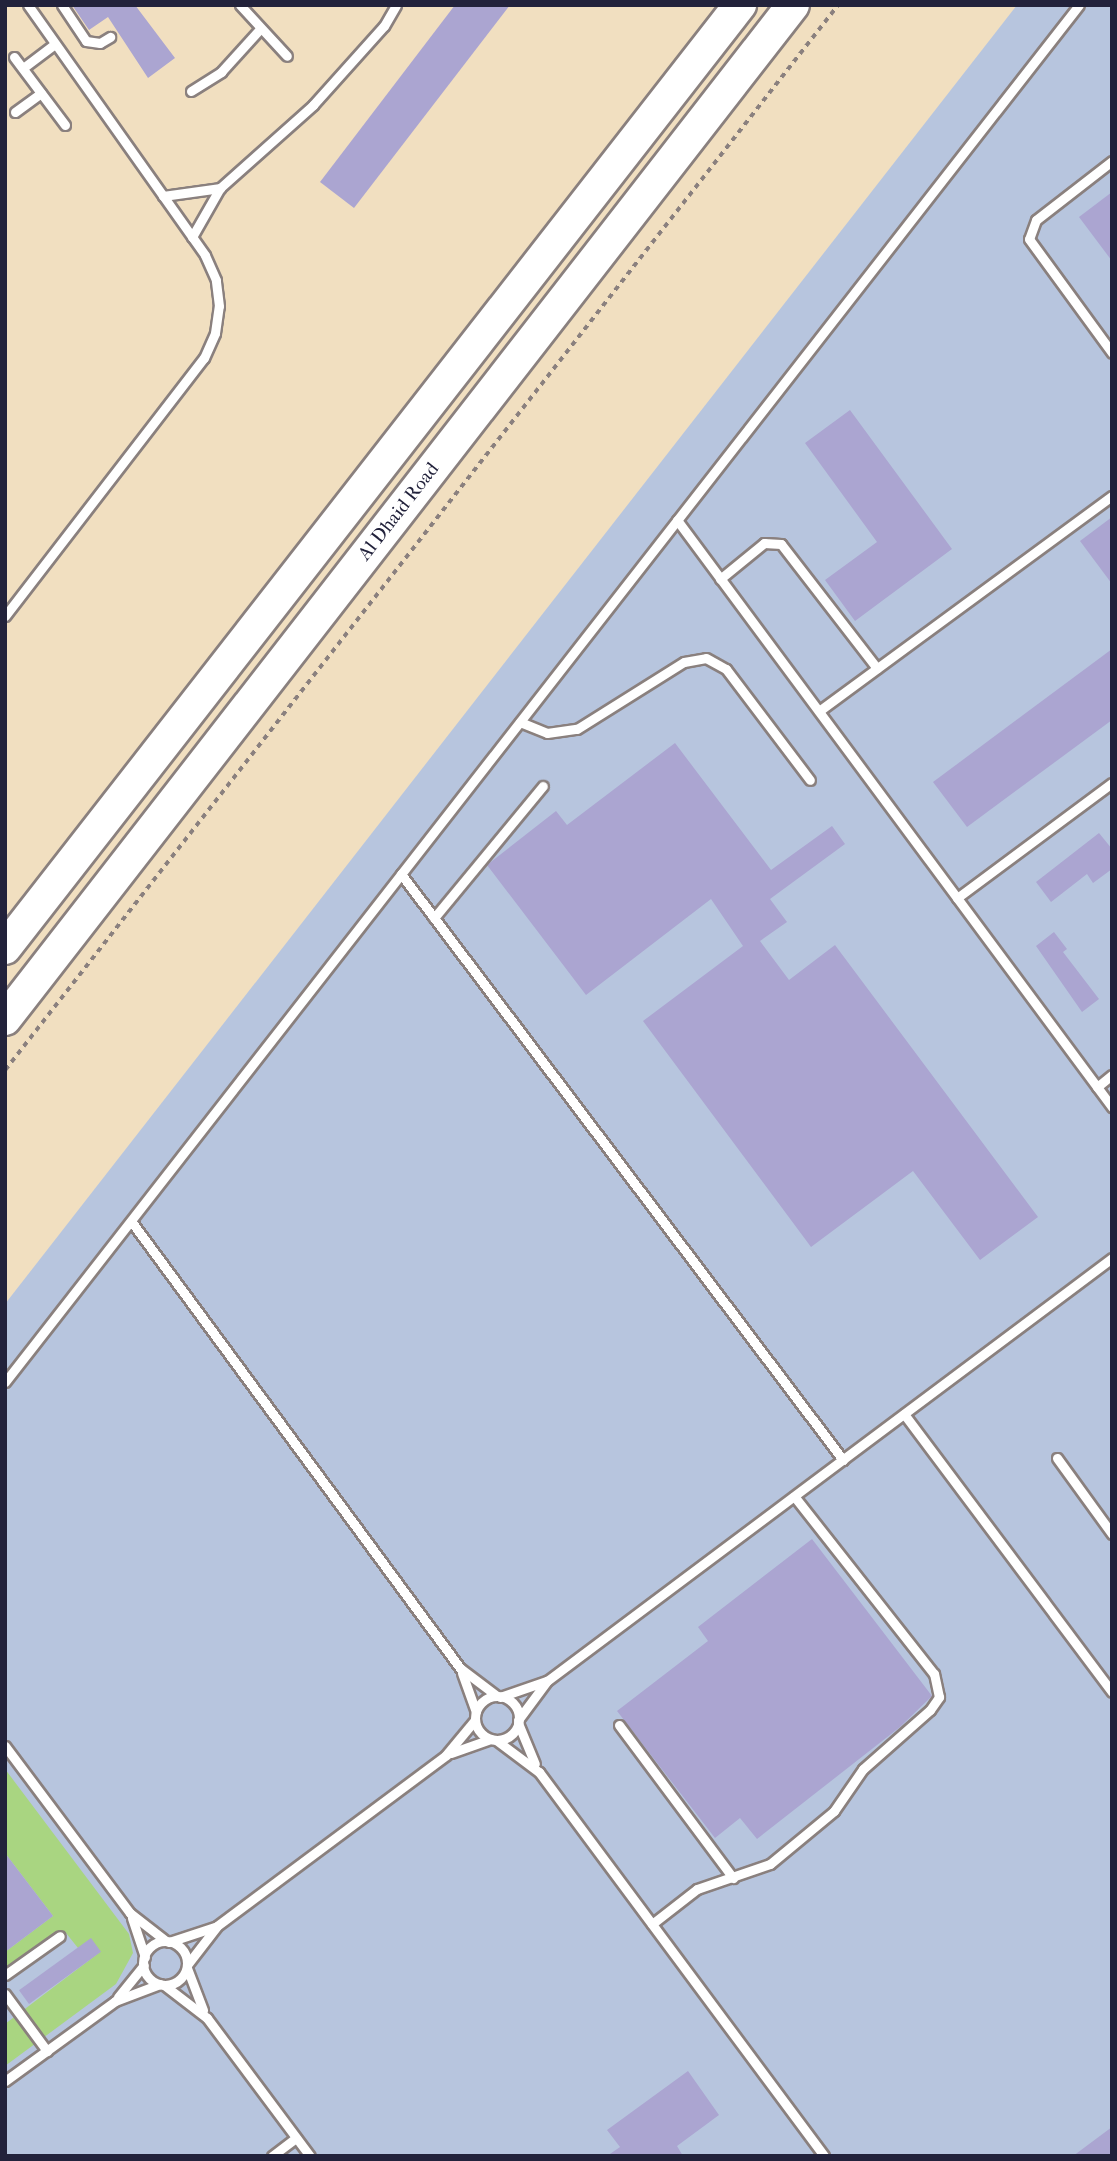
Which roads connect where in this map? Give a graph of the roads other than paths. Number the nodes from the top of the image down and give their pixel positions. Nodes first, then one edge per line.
1 (28, 5) edge
2 (62, 5) edge
3 (240, 5) edge
4 (396, 5) edge
5 (740, 5) edge
6 (793, 5) edge
7 (1079, 5) edge
8 (260, 29) junction
9 (110, 37) dead end
10 (55, 44) junction
11 (287, 56) dead end
12 (14, 57) dead end
13 (23, 68) junction
14 (191, 91) dead end
15 (41, 93) junction
16 (15, 112) dead end
17 (65, 125) dead end
18 (1112, 161) edge
19 (220, 188) junction
20 (163, 196) junction
21 (192, 237) junction
22 (1112, 353) edge
23 (1112, 496) edge
24 (677, 520) junction
25 (720, 579) junction
26 (5, 615) edge
27 (877, 668) junction
28 (819, 711) junction
29 (520, 722) junction
30 (810, 780) dead end
31 (1112, 783) edge
32 (543, 786) dead end
33 (401, 874) junction
34 (957, 898) junction
35 (434, 918) junction
36 (5, 948) edge
37 (5, 1019) edge
38 (1112, 1075) edge
39 (1097, 1087) junction
40 (1112, 1107) edge
41 (131, 1222) junction
42 (1112, 1258) edge
43 (5, 1382) edge
44 (904, 1414) junction
45 (1057, 1458) dead end
46 (843, 1460) junction
47 (794, 1496) junction
48 (1112, 1534) edge
49 (460, 1668) junction
50 (547, 1681) junction
51 (1112, 1692) edge
52 (498, 1697) junction
53 (475, 1716) junction
54 (518, 1721) junction
55 (619, 1725) dead end
56 (494, 1739) junction
57 (5, 1745) edge
58 (446, 1755) junction
59 (539, 1772) junction
60 (733, 1878) junction
61 (130, 1913) junction
62 (652, 1924) junction
63 (217, 1926) junction
64 (60, 1936) dead end
65 (167, 1941) junction
66 (144, 1961) junction
67 (187, 1967) junction
68 (5, 1975) edge
69 (162, 1984) junction
70 (5, 1994) edge
71 (115, 2001) junction
72 (207, 2018) junction
73 (47, 2050) junction
74 (5, 2081) edge
75 (296, 2138) junction
76 (272, 2156) edge
77 (310, 2156) edge
78 (824, 2156) edge

1 - 10 lane
2 - 9 lane
3 - 8 lane
4 - 19 lane
5 - 36 highway
6 - 37 highway, Al Dhaid Road
7 - 24 lane
8 - 11 lane
8 - 14 lane
10 - 13 lane
10 - 20 lane
12 - 13 lane
13 - 15 lane
15 - 16 lane
15 - 17 lane
18 - 22 lane
19 - 20 lane
19 - 21 lane
20 - 21 lane
21 - 26 lane
23 - 27 lane
24 - 25 lane
24 - 29 lane
25 - 27 lane
25 - 28 lane
27 - 28 lane
28 - 34 lane
29 - 30 lane
29 - 33 lane
31 - 34 lane
32 - 35 lane
33 - 35 lane
33 - 41 lane
34 - 39 lane
35 - 46 lane
38 - 39 lane
39 - 40 lane
41 - 43 lane
41 - 49 lane
42 - 44 lane
44 - 46 lane
44 - 51 lane
45 - 48 lane
46 - 47 lane
47 - 50 lane
47 - 60 lane
49 - 52 lane
49 - 53 lane
50 - 52 lane
50 - 54 lane
52 - 53 lane
52 - 54 lane
53 - 56 lane
53 - 58 lane
54 - 56 lane
54 - 59 lane
55 - 60 lane
56 - 58 lane
56 - 59 lane
57 - 61 lane
58 - 63 lane
59 - 62 lane
60 - 62 lane
61 - 65 lane
61 - 66 lane
62 - 78 lane
63 - 65 lane
63 - 67 lane
64 - 68 lane
65 - 66 lane
65 - 67 lane
66 - 69 lane
66 - 71 lane
67 - 69 lane
67 - 72 lane
69 - 71 lane
69 - 72 lane
70 - 73 lane
71 - 73 lane
72 - 75 lane
73 - 74 lane
75 - 76 lane
75 - 77 lane

